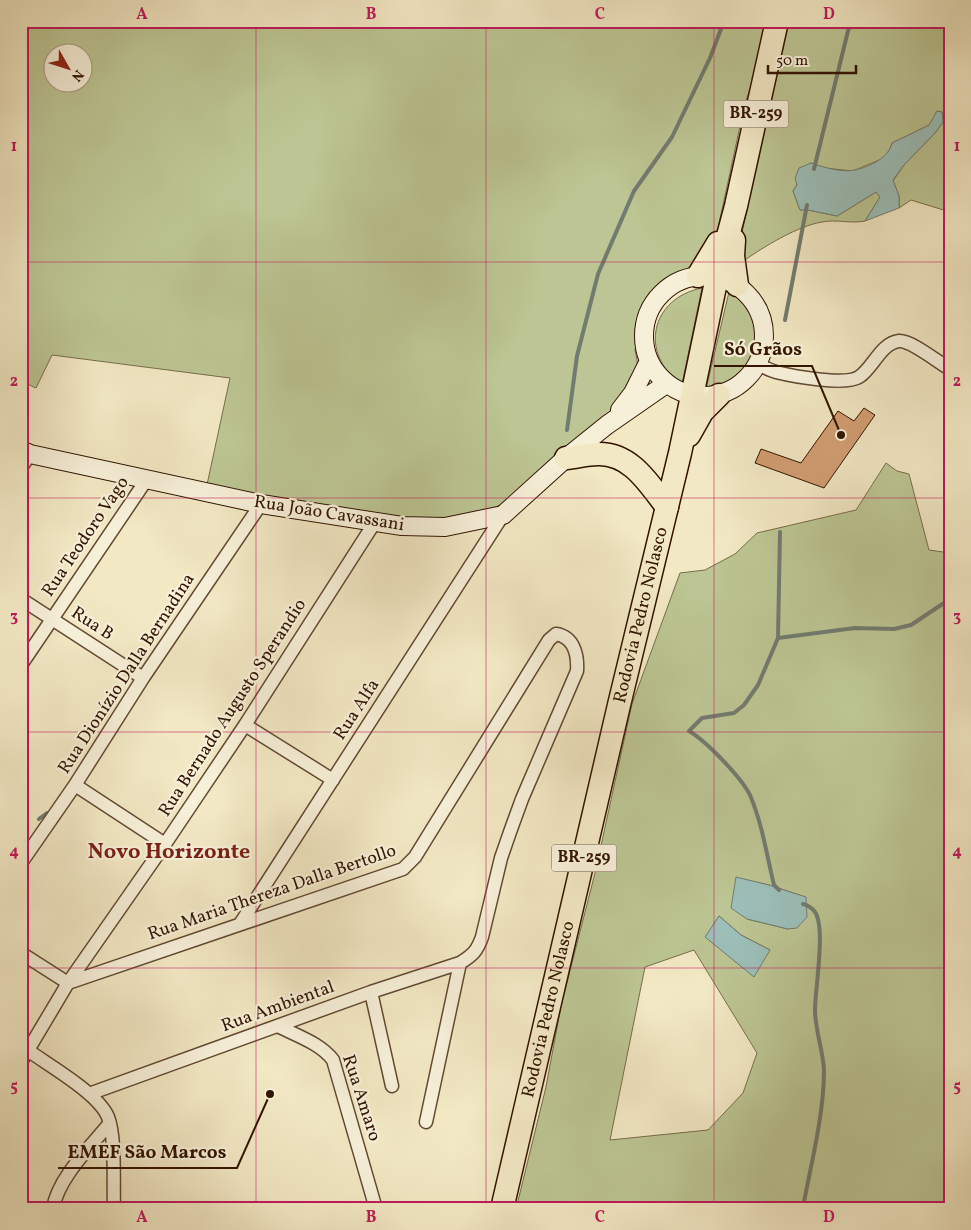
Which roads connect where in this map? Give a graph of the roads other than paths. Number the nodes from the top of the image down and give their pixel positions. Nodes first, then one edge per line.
1 (777, 21) edge
2 (717, 279) junction
3 (649, 361) junction
4 (758, 364) junction
5 (950, 369) edge
6 (678, 390) junction
7 (719, 395) junction
8 (607, 425) junction
9 (680, 453) junction
10 (24, 457) edge
11 (566, 458) junction
12 (147, 479) junction
13 (261, 504) junction
14 (667, 507) junction
15 (503, 515) junction
16 (374, 522) junction
17 (21, 599) edge
18 (52, 619) junction
19 (21, 665) edge
20 (143, 678) junction
21 (245, 725) junction
22 (333, 780) junction
23 (75, 785) junction
24 (165, 844) junction
25 (21, 862) edge
26 (240, 924) junction
27 (477, 949) joint
28 (21, 954) edge
29 (460, 963) junction
30 (68, 983) junction
31 (371, 992) junction
32 (278, 1026) junction
33 (29, 1051) junction
34 (21, 1062) edge
35 (392, 1086) dead end
36 (89, 1094) junction
37 (426, 1122) dead end
38 (110, 1124) junction
39 (54, 1209) edge
40 (114, 1209) edge
41 (376, 1209) edge
42 (502, 1209) edge

1 - 2 highway, Rodovia Pedro Nolasco / BR-259
2 - 3 main road
2 - 4 main road
2 - 6 highway, Rodovia Pedro Nolasco / BR-259
3 - 6 main road
3 - 8 main road
4 - 5 street
4 - 7 main road
6 - 7 main road
6 - 8 main road
6 - 9 highway, Rodovia Pedro Nolasco / BR-259
7 - 9 highway
8 - 11 main road
9 - 14 highway, Rodovia Pedro Nolasco / BR-259
10 - 12 main road, Rua João Cavassani
11 - 14 highway
11 - 15 main road
12 - 13 main road, Rua João Cavassani
12 - 18 street, Rua Teodoro Vago
13 - 16 main road, Rua João Cavassani
13 - 20 street, Rua Dionízio Dalla Bernadina
14 - 42 highway, Rodovia Pedro Nolasco / BR-259
15 - 16 main road, Rua João Cavassani
15 - 22 street, Rua Alfa
16 - 21 street, Rua Bernado Augusto Sperandio
17 - 18 street, Rua B
18 - 19 street, Rua Teodoro Vago
18 - 20 street, Rua B
20 - 23 street, Rua Dionízio Dalla Bernadina
21 - 22 street
21 - 24 street, Rua Bernado Augusto Sperandio
22 - 26 street, Rua Alfa
23 - 24 street
23 - 25 street, Rua Dionízio Dalla Bernadina
24 - 30 street, Rua Bernado Augusto Sperandio
26 - 27 street, Rua Maria Thereza Dalla Bertollo
26 - 30 street, Rua Maria Thereza Dalla Bertollo
27 - 29 street, Rua Ambiental
28 - 30 street
29 - 31 street, Rua Ambiental
29 - 37 street
30 - 33 street, Rua Bernado Augusto Sperandio
31 - 32 street, Rua Ambiental
31 - 35 street
32 - 36 street, Rua Ambiental
32 - 41 street, Rua Amaro
33 - 34 street, Rua Bernado Augusto Sperandio
33 - 36 street
36 - 38 street
38 - 39 street
38 - 40 street

